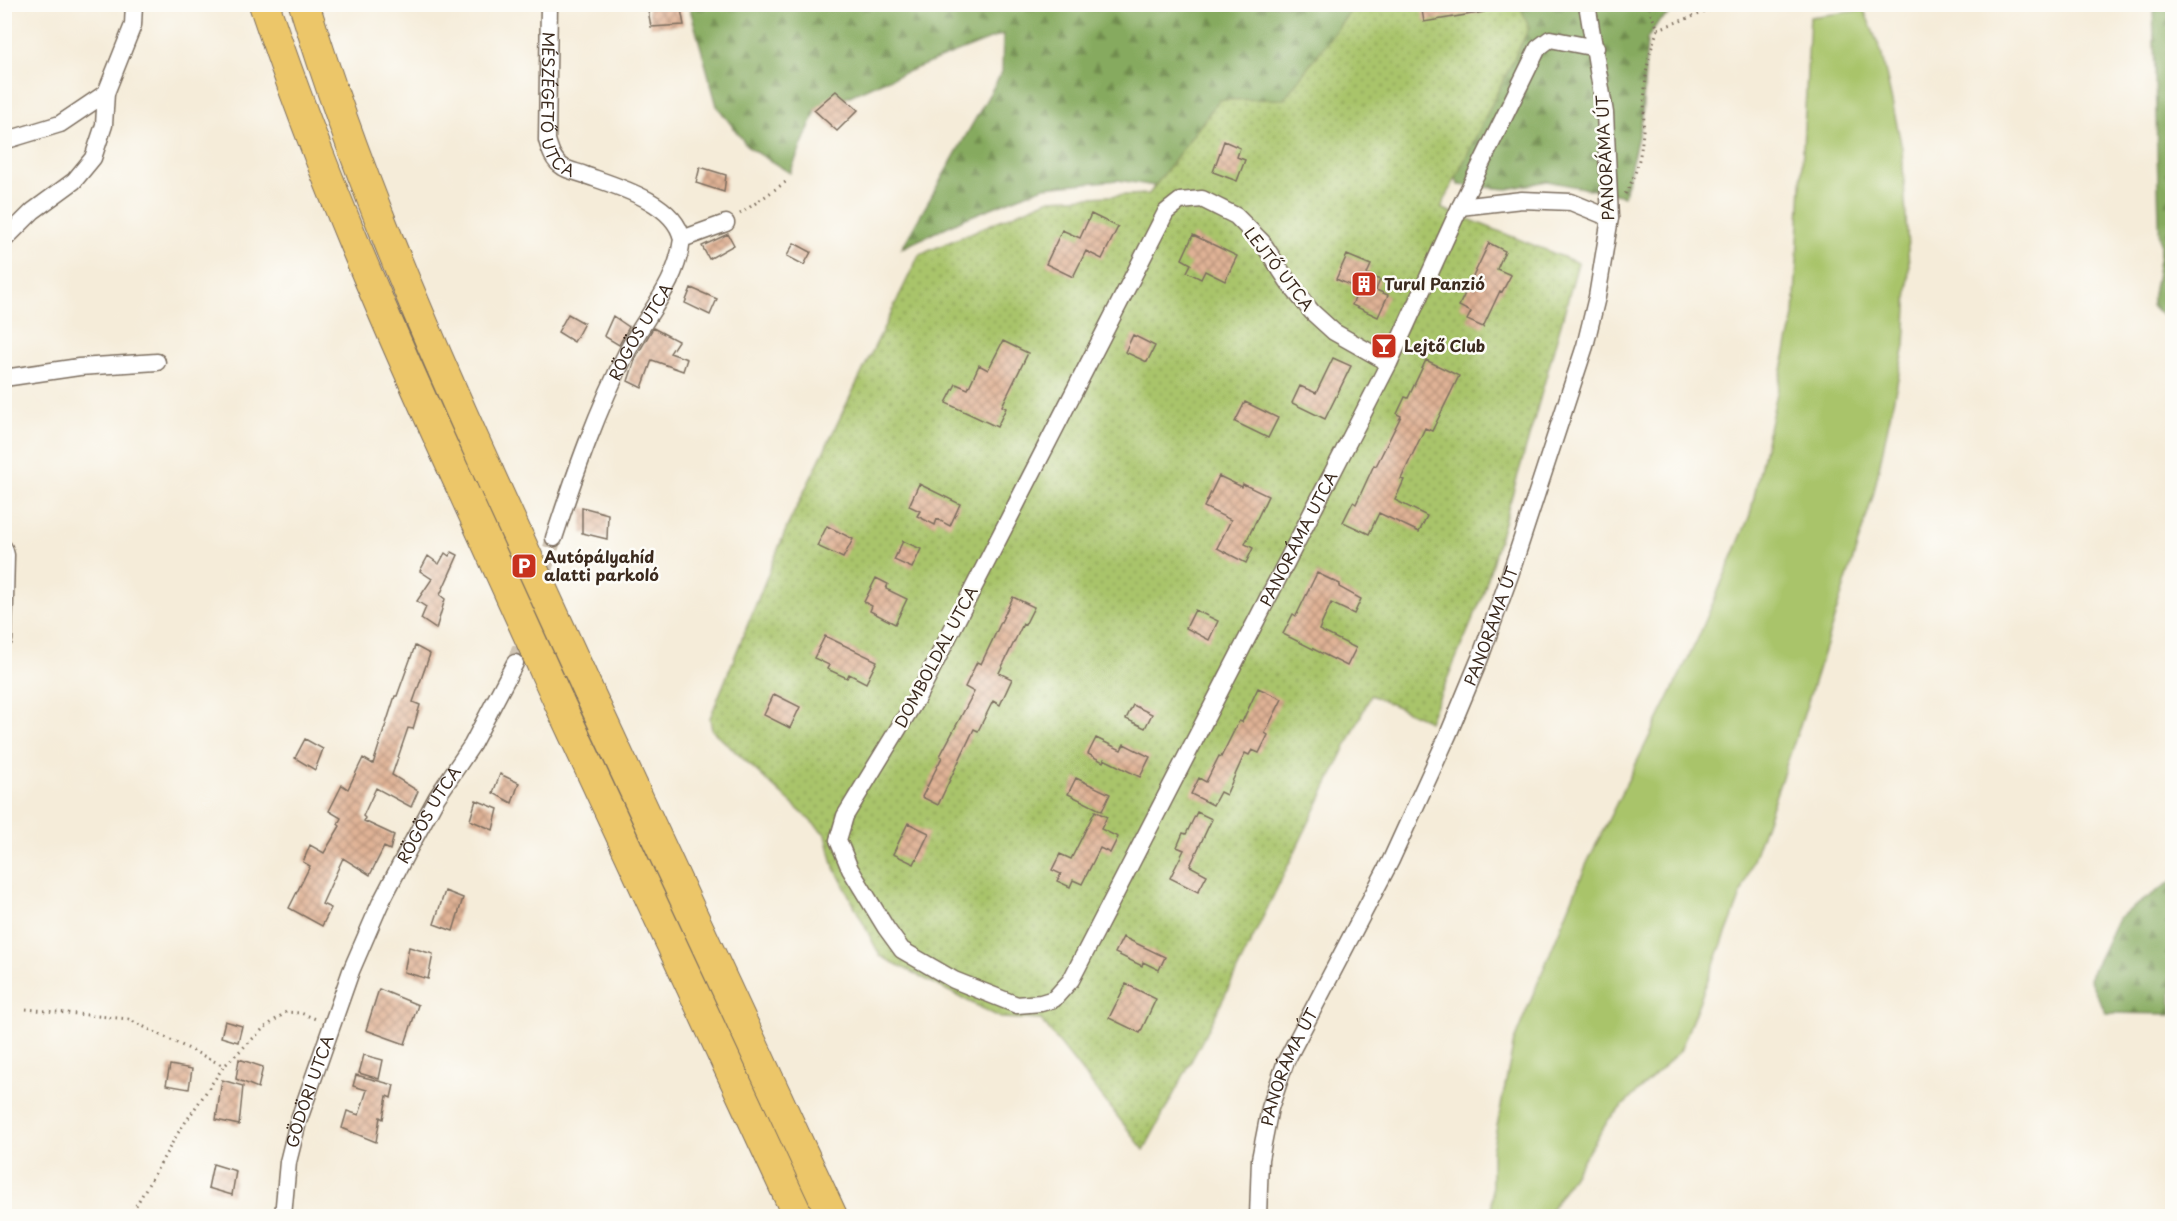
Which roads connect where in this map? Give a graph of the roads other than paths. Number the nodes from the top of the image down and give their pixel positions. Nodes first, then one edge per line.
1 (134, 4) edge
2 (264, 4) edge
3 (304, 4) edge
4 (549, 4) edge
5 (1587, 4) edge
6 (1596, 48) junction
7 (106, 93) junction
8 (4, 141) edge
9 (1460, 207) junction
10 (1166, 212) joint
11 (1610, 218) junction
12 (726, 223) road end
13 (682, 239) junction
14 (4, 240) edge
15 (157, 362) dead end
16 (1389, 363) junction
17 (4, 378) edge
18 (554, 538) tunnel mouth
19 (4, 548) edge
20 (4, 640) edge
21 (515, 663) tunnel mouth
22 (351, 971) joint
23 (1054, 999) joint
24 (283, 1216) edge
25 (798, 1216) edge
26 (831, 1216) edge
27 (1258, 1216) edge

1 - 7 street
2 - 25 highway, bridge
3 - 26 highway, bridge
4 - 13 street, MÉSZÉGETŐ UTCA
5 - 6 street, PANORÁMA ÚT
6 - 9 street, PANORÁMA UTCA
6 - 11 street, PANORÁMA ÚT
7 - 8 street
7 - 14 street
9 - 11 street
9 - 16 street, PANORÁMA UTCA
10 - 16 street, LEJTŐ UTCA
10 - 23 street, DOMBOLDAL UTCA
11 - 27 street, PANORÁMA ÚT
12 - 13 street
13 - 18 street, RÖGÖS UTCA
15 - 17 street
16 - 23 street, PANORÁMA UTCA
19 - 20 street
21 - 22 street, RÖGÖS UTCA
22 - 24 street, GÖDÖRI UTCA

